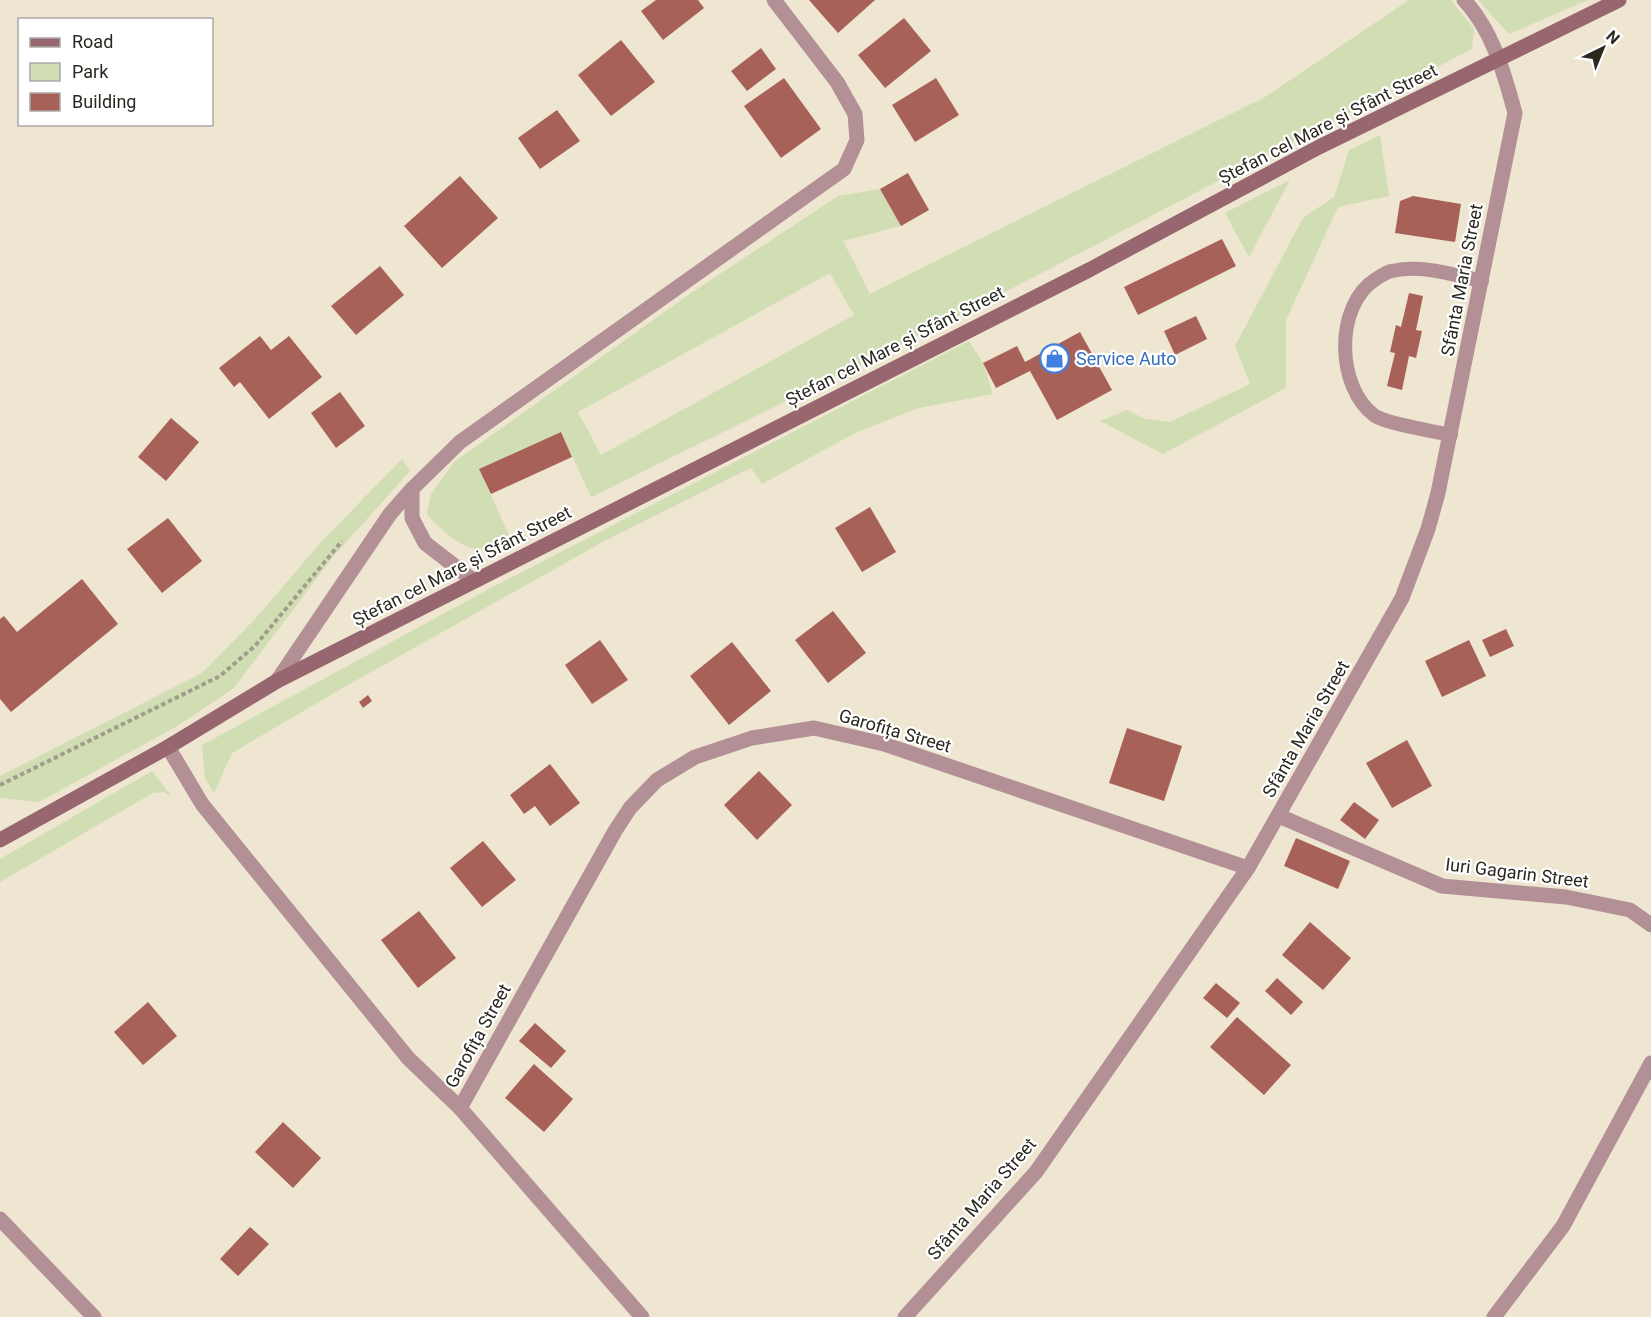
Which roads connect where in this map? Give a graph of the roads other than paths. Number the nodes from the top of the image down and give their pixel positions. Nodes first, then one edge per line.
1 (774, 0) edge
2 (1464, 0) edge
3 (1619, 0) edge
4 (1500, 60) junction
5 (1482, 281) junction
6 (1451, 435) junction
7 (412, 489) junction
8 (474, 581) junction
9 (277, 681) junction
10 (168, 747) junction
11 (1279, 816) junction
12 (0, 840) edge
13 (1248, 868) junction
14 (1651, 925) edge
15 (1651, 1063) edge
16 (460, 1108) junction
17 (0, 1219) edge
18 (94, 1317) edge
19 (642, 1317) edge
20 (904, 1317) edge
21 (1494, 1317) edge

1 - 7 street, Ștefan cel Mare și Sfânt Street
2 - 4 street, Sfânta Maria Street
3 - 4 main road, Ștefan cel Mare și Sfânt Street
4 - 5 street, Sfânta Maria Street
4 - 8 main road, Ștefan cel Mare și Sfânt Street
5 - 6 street, Sfânta Maria Street
5 - 6 lane
6 - 11 street, Sfânta Maria Street
7 - 8 street
7 - 9 street, Ștefan cel Mare și Sfânt Street
8 - 9 main road, Ștefan cel Mare și Sfânt Street
9 - 10 main road, Ștefan cel Mare și Sfânt Street
10 - 12 main road, Ștefan cel Mare și Sfânt Street
10 - 16 street, Garofița Street
11 - 13 street, Sfânta Maria Street
11 - 14 street, Iuri Gagarin Street
13 - 16 street, Garofița Street
13 - 20 street, Sfânta Maria Street
15 - 21 street
16 - 19 street, Garofița Street
17 - 18 street

